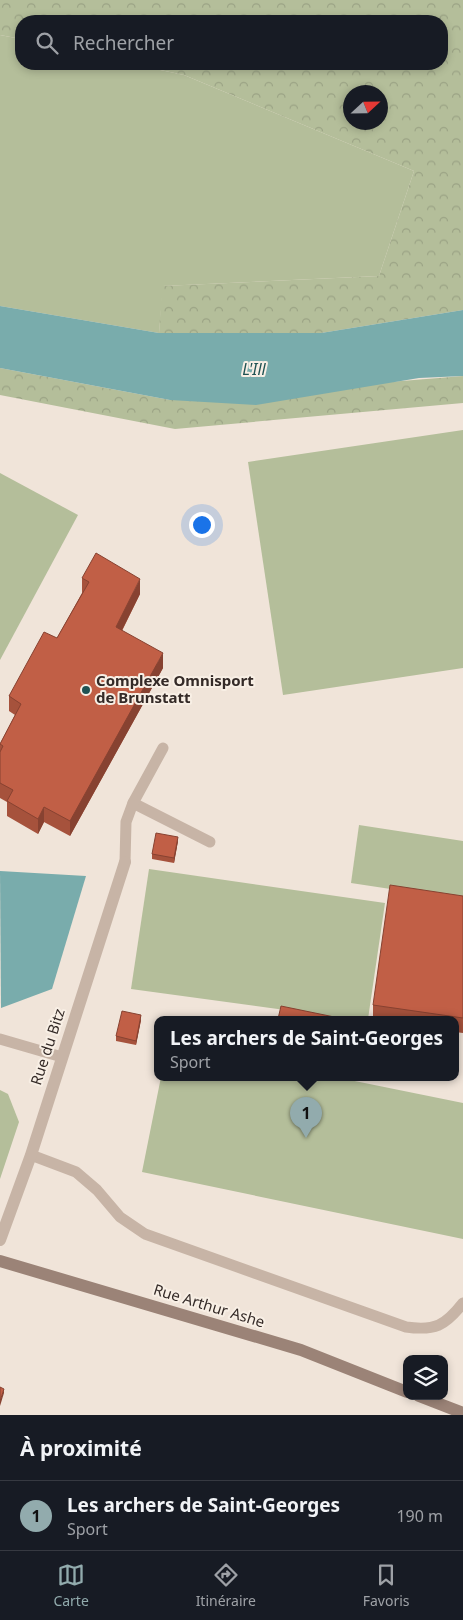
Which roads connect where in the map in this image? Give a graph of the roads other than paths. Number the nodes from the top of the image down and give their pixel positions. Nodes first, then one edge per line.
1 (163, 748) dead end
2 (133, 803) junction
3 (210, 842) dead end
4 (124, 862) joint
5 (0, 1039) edge
6 (62, 1057) junction
7 (31, 1155) junction
8 (0, 1240) edge
9 (0, 1261) edge
10 (463, 1303) edge
11 (403, 1390) edge
12 (429, 1400) edge
13 (463, 1413) edge

1 - 2 lane
2 - 3 lane
2 - 4 lane
4 - 6 street, Rue du Bitz
5 - 6 lane
6 - 7 street, Rue du Bitz
7 - 8 street, Rue du Bitz
7 - 10 lane
9 - 11 main road, Rue Arthur Ashe
12 - 13 main road

